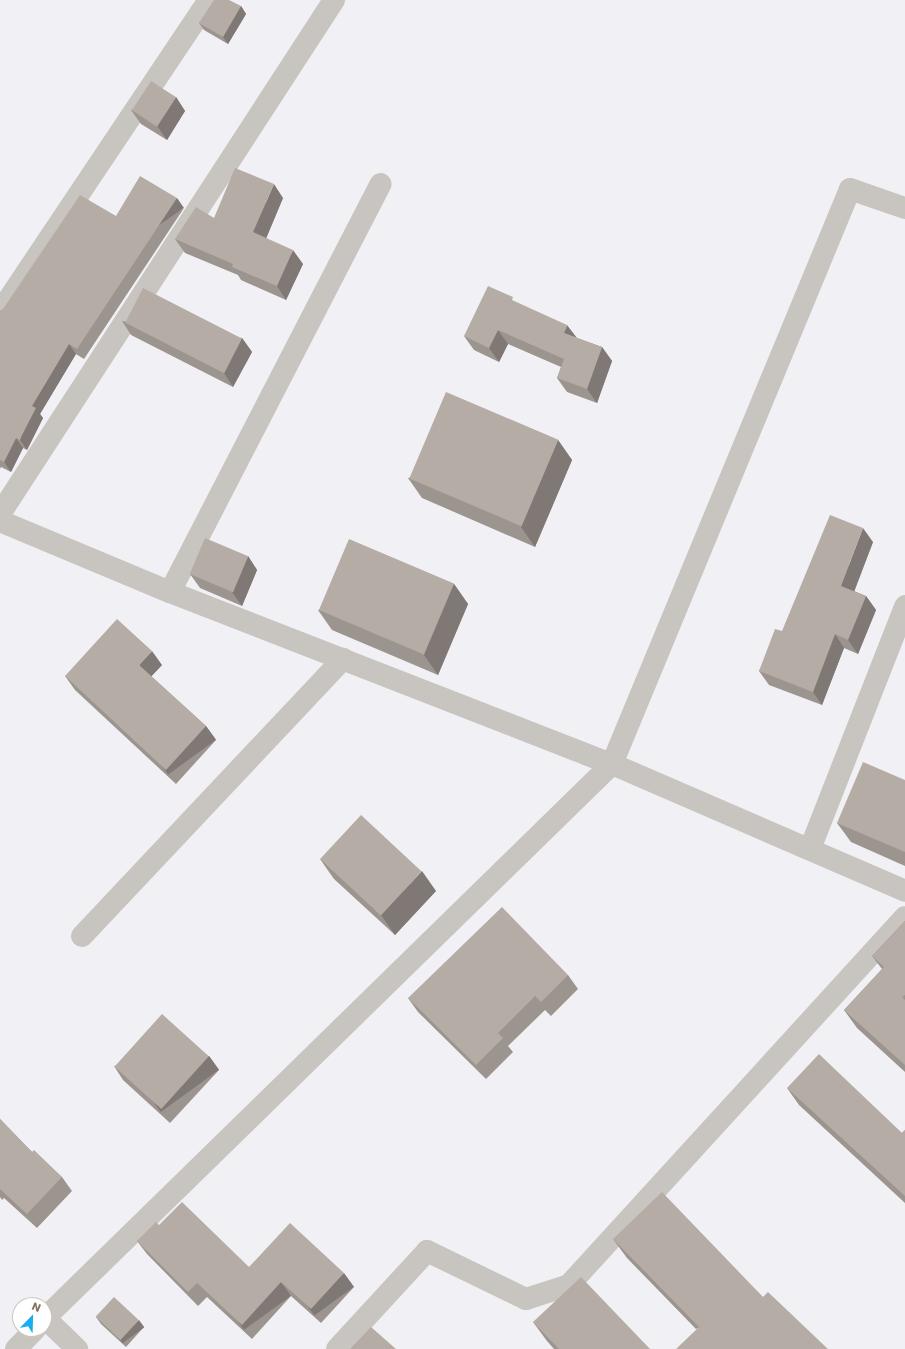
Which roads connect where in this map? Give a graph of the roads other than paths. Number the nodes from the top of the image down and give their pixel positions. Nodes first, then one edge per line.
1 (209, 0) edge
2 (334, 0) edge
3 (381, 184) dead end
4 (905, 208) edge
5 (0, 312) edge
6 (0, 514) edge
7 (0, 521) edge
8 (170, 592) junction
9 (905, 606) edge
10 (343, 659) junction
11 (612, 764) junction
12 (810, 849) junction
13 (905, 891) edge
14 (905, 917) edge
15 (82, 936) dead end
16 (52, 1311) edge
17 (52, 1330) edge
18 (27, 1337) edge
19 (16, 1349) edge
20 (77, 1349) edge
21 (338, 1349) edge

1 - 5 street
2 - 6 street
3 - 8 street
4 - 11 street
7 - 8 street
8 - 10 street
9 - 12 street
10 - 11 street
10 - 15 street
11 - 12 street
11 - 16 street
12 - 13 street
14 - 21 street
17 - 20 street
18 - 19 street

